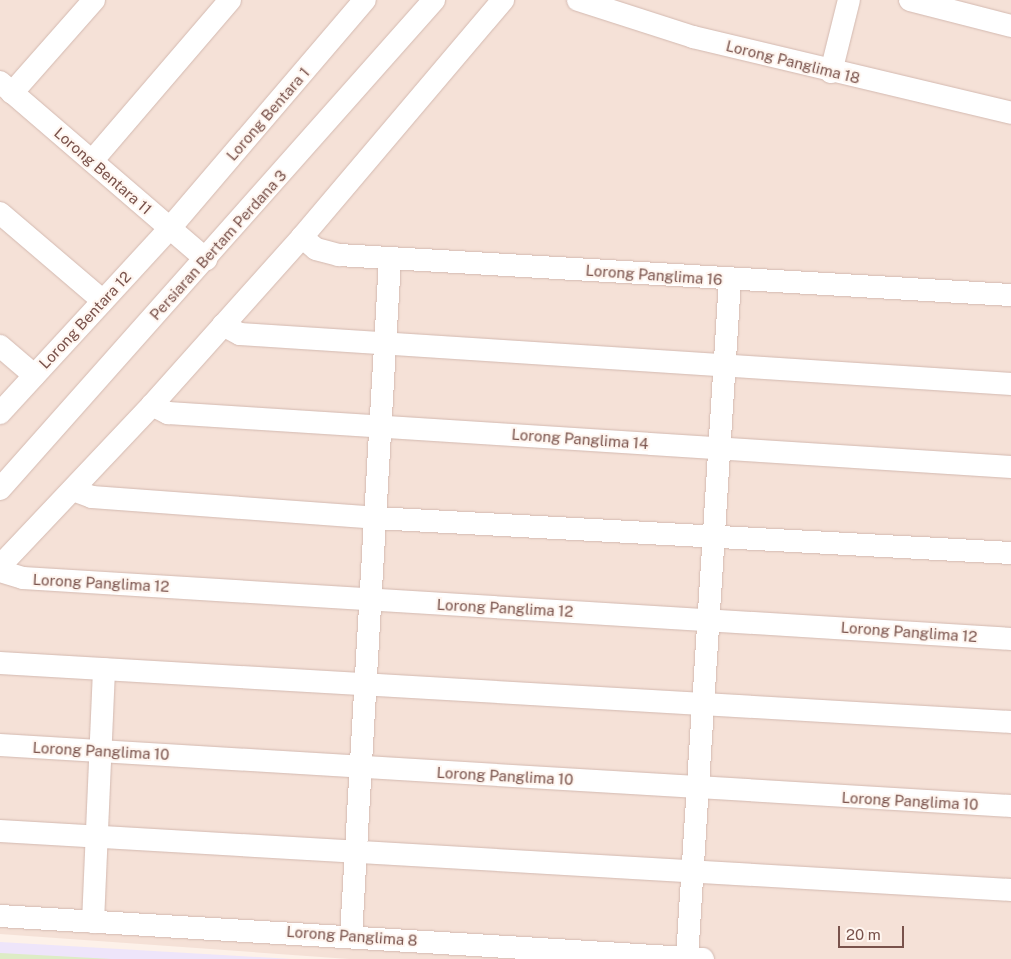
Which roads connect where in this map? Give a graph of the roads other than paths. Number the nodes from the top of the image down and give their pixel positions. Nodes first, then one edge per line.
1 (94, 0) edge
2 (230, 0) edge
3 (365, 0) edge
4 (434, 0) edge
5 (503, 0) edge
6 (578, 0) edge
7 (849, 0) edge
8 (910, 0) edge
9 (1011, 26) edge
10 (831, 72) junction
11 (6, 88) edge
12 (1011, 113) edge
13 (92, 160) junction
14 (0, 213) edge
15 (170, 228) junction
16 (302, 237) junction
17 (390, 258) junction
18 (206, 259) junction
19 (730, 280) junction
20 (1011, 295) edge
21 (103, 301) junction
22 (223, 325) junction
23 (386, 343) junction
24 (0, 346) edge
25 (725, 367) junction
26 (34, 376) junction
27 (1011, 384) edge
28 (152, 405) junction
29 (0, 413) edge
30 (381, 426) junction
31 (720, 448) junction
32 (1011, 467) edge
33 (0, 489) edge
34 (73, 490) junction
35 (376, 518) junction
36 (714, 537) junction
37 (1011, 553) edge
38 (0, 566) edge
39 (0, 571) edge
40 (371, 600) junction
41 (709, 620) junction
42 (1011, 638) edge
43 (0, 663) edge
44 (104, 669) junction
45 (366, 684) junction
46 (704, 704) junction
47 (1011, 722) edge
48 (0, 745) edge
49 (100, 751) junction
50 (361, 768) junction
51 (698, 788) junction
52 (1011, 806) edge
53 (0, 831) edge
54 (97, 837) junction
55 (356, 852) junction
56 (692, 872) junction
57 (1011, 890) edge
58 (0, 916) edge
59 (93, 922) junction
60 (351, 936) junction
61 (684, 958) edge

1 - 11 street
2 - 13 street
3 - 15 street, Lorong Bentara 1
4 - 18 street, Persiaran Bertam Perdana 3
5 - 16 street
6 - 10 street, Lorong Panglima 18
7 - 10 street
8 - 9 street
10 - 12 street, Lorong Panglima 18
11 - 13 street, Lorong Bentara 11
13 - 15 street, Lorong Bentara 11
14 - 21 street
15 - 18 street, Lorong Bentara 11
15 - 21 street, Lorong Bentara 12
16 - 17 street, Lorong Panglima 16
16 - 22 street
17 - 19 street, Lorong Panglima 16
17 - 23 street
18 - 33 street, Persiaran Bertam Perdana 3
19 - 20 street, Lorong Panglima 16
19 - 25 street
21 - 26 street, Lorong Bentara 12
22 - 23 street
22 - 28 street
23 - 25 street
23 - 30 street
24 - 26 street
25 - 27 street
25 - 31 street
26 - 29 street, Lorong Bentara 12
28 - 30 street, Lorong Panglima 14
28 - 34 street
30 - 31 street, Lorong Panglima 14
30 - 35 street
31 - 32 street, Lorong Panglima 14
31 - 36 street
34 - 35 street
34 - 38 street
35 - 36 street
35 - 40 street
36 - 37 street
36 - 41 street
39 - 40 street, Lorong Panglima 12
40 - 41 street, Lorong Panglima 12
40 - 45 street
41 - 42 street, Lorong Panglima 12
41 - 46 street
43 - 44 street
44 - 45 street
44 - 49 street
45 - 46 street
45 - 50 street
46 - 47 street
46 - 51 street
48 - 49 street, Lorong Panglima 10
49 - 50 street, Lorong Panglima 10
49 - 54 street
50 - 51 street, Lorong Panglima 10
50 - 55 street
51 - 52 street, Lorong Panglima 10
51 - 56 street
53 - 54 street
54 - 55 street
54 - 59 street
55 - 56 street
55 - 60 street
56 - 57 street
56 - 61 street
58 - 59 street, Lorong Panglima 8
59 - 60 street, Lorong Panglima 8
60 - 61 street, Lorong Panglima 8

